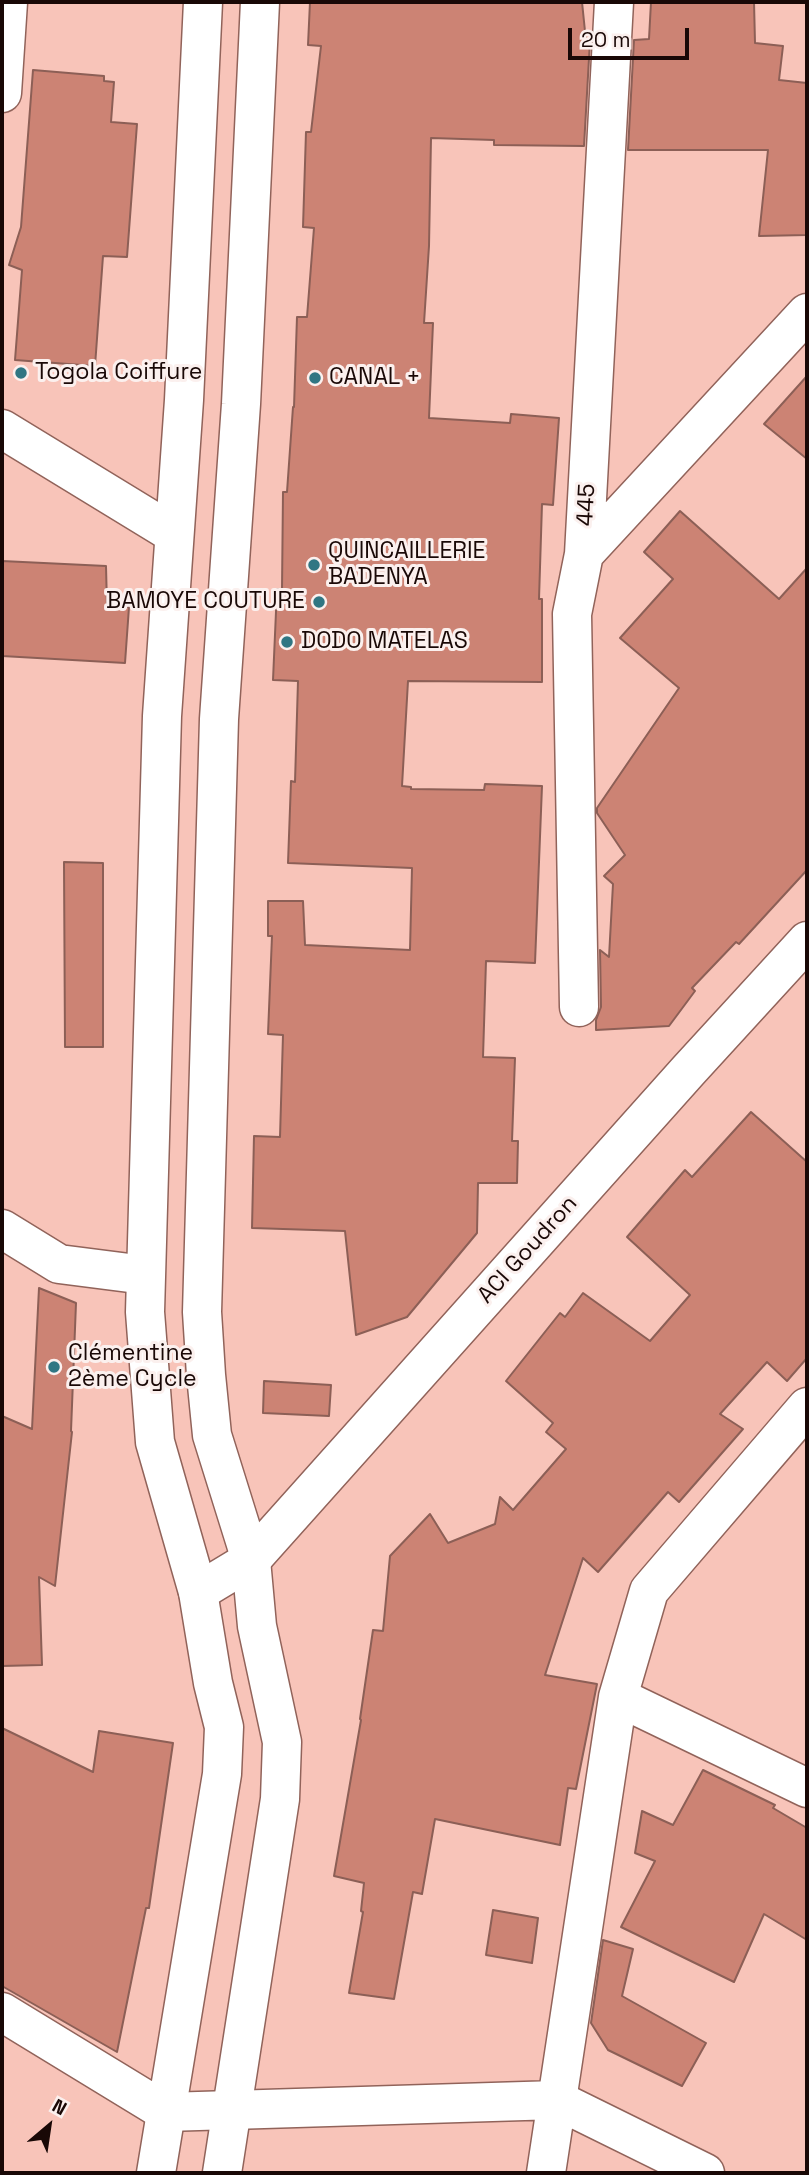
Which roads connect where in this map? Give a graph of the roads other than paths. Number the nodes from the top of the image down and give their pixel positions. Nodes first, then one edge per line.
1 (8, 2) edge
2 (203, 2) edge
3 (260, 2) edge
4 (614, 2) edge
5 (2, 93) edge
6 (807, 313) edge
7 (2, 429) edge
8 (174, 534) junction
9 (584, 554) junction
10 (807, 941) edge
11 (579, 1007) dead end
12 (2, 1230) edge
13 (145, 1275) junction
14 (807, 1407) edge
15 (251, 1560) junction
16 (198, 1592) junction
17 (618, 1697) junction
18 (807, 1788) edge
19 (2, 2012) edge
20 (557, 2100) junction
21 (233, 2110) junction
22 (166, 2112) junction
23 (156, 2173) edge
24 (222, 2173) edge
25 (546, 2173) edge
26 (705, 2173) edge

1 - 5 street
2 - 8 street
3 - 15 street
4 - 9 street, 445
6 - 9 street
7 - 8 street
8 - 13 street
9 - 11 street, 445
10 - 15 street, ACI Goudron
12 - 13 street
13 - 16 street
14 - 17 street
15 - 16 street, ACI Goudron
15 - 21 street
16 - 22 street
17 - 18 street
17 - 20 street
19 - 22 street
20 - 21 street
20 - 25 street
20 - 26 street
21 - 22 street
21 - 24 street
22 - 23 street

